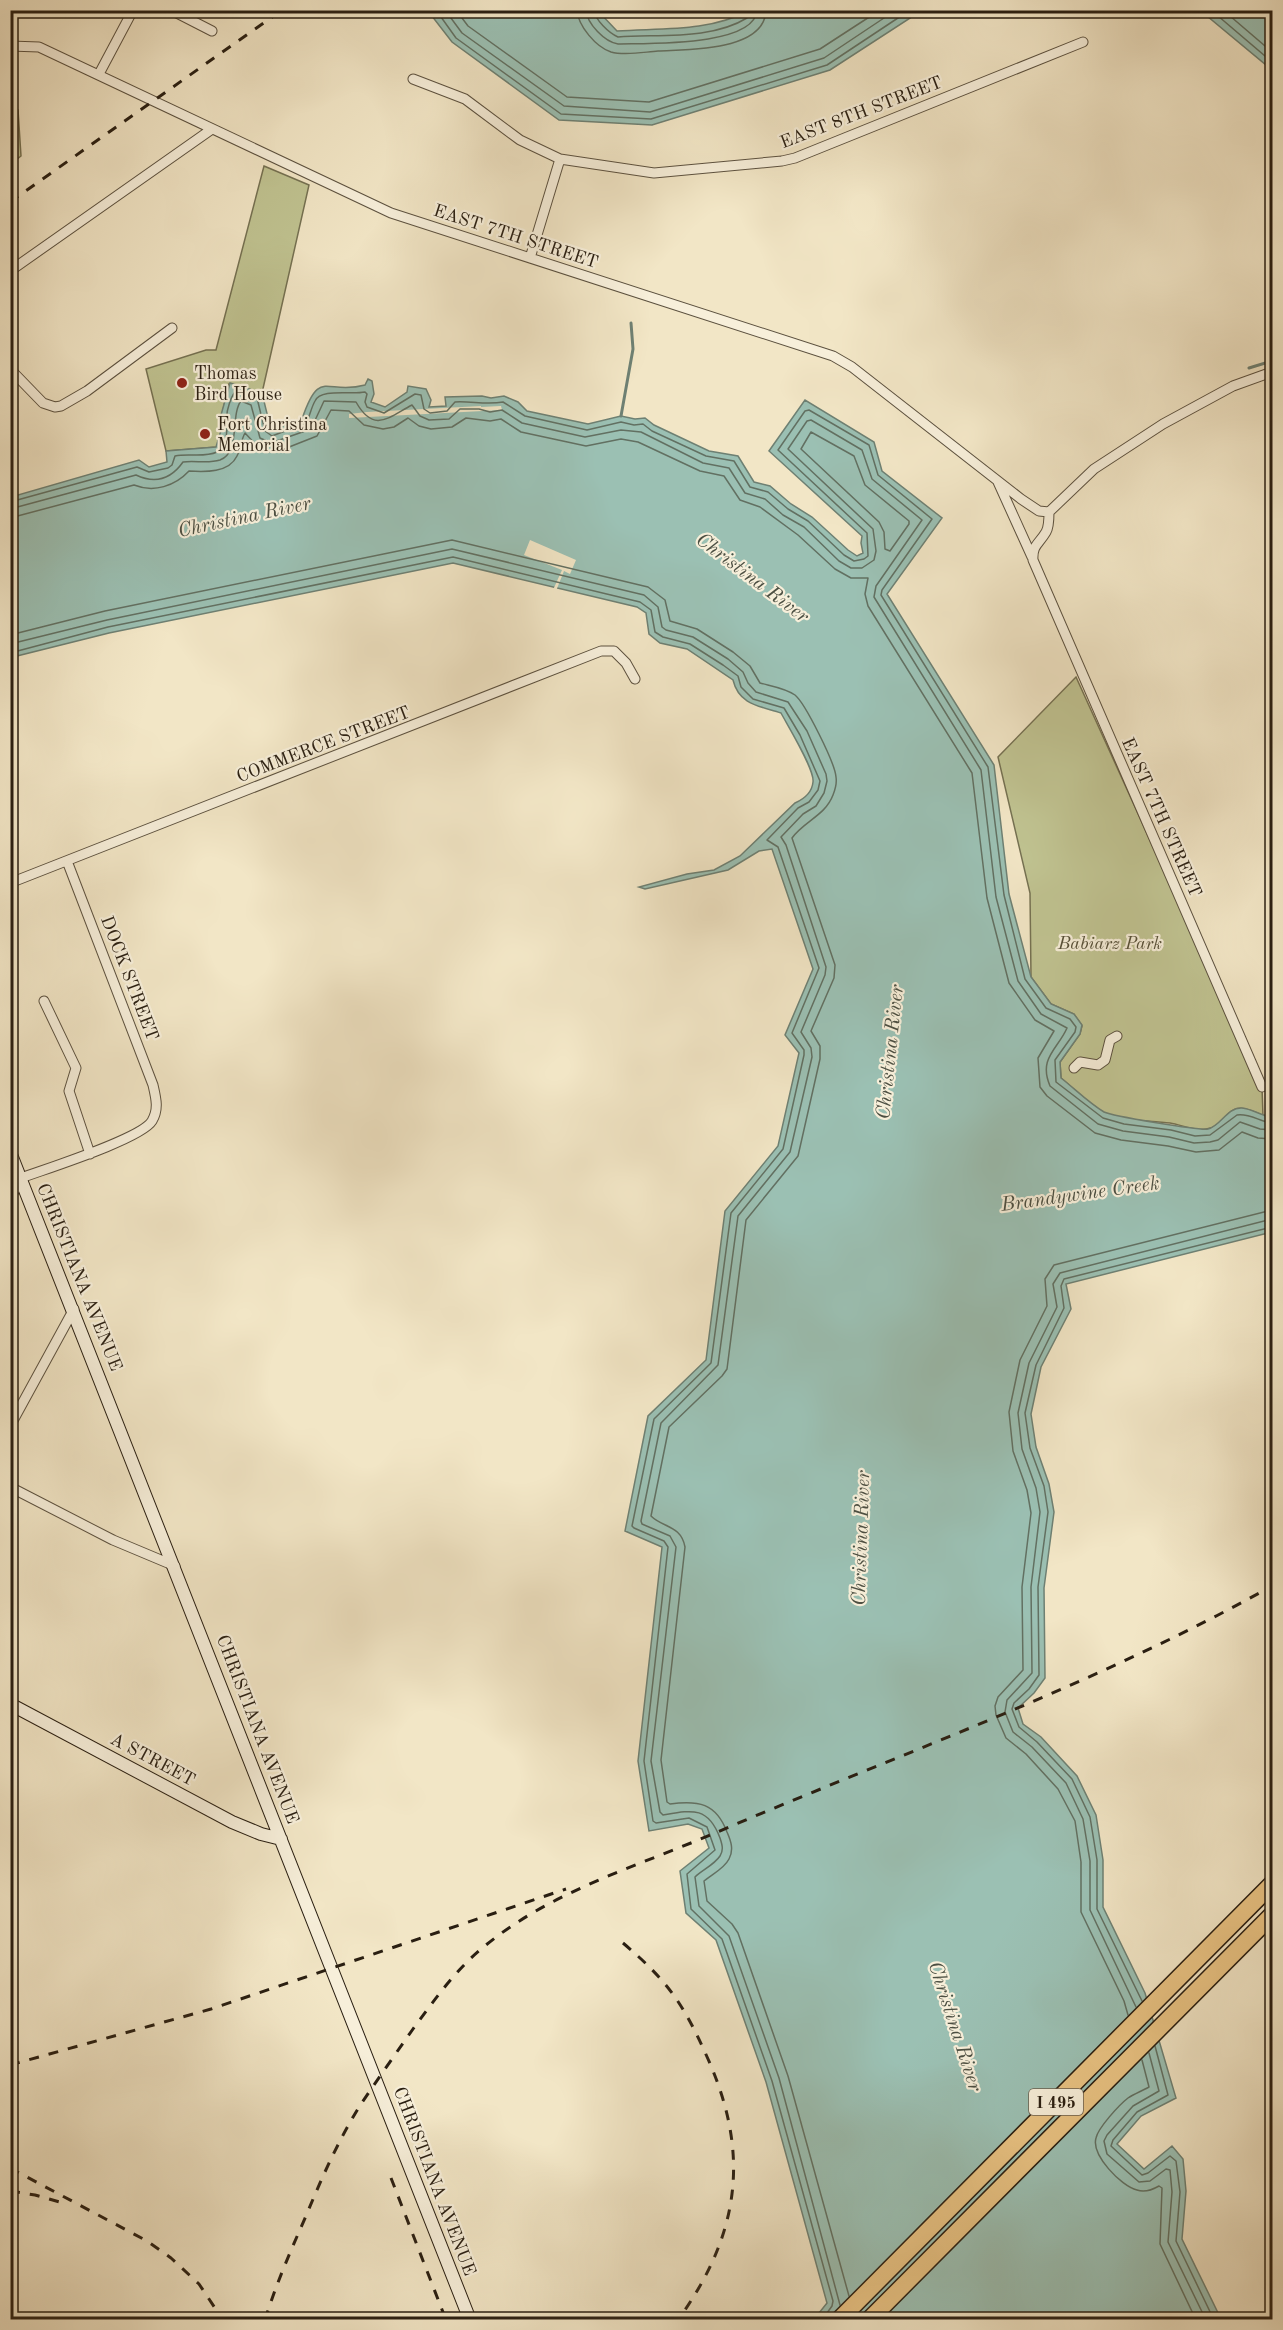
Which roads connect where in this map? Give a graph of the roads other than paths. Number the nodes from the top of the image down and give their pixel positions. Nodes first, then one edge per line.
1 (133, 10) edge
2 (171, 10) edge
3 (212, 31) dead end
4 (1083, 42) dead end
5 (10, 46) edge
6 (99, 74) junction
7 (413, 79) dead end
8 (212, 129) junction
9 (561, 159) junction
10 (530, 258) junction
11 (10, 271) edge
12 (172, 328) dead end
13 (10, 369) edge
14 (1272, 372) edge
15 (997, 480) junction
16 (1049, 512) junction
17 (1033, 560) junction
18 (635, 679) dead end
19 (67, 861) junction
20 (10, 883) edge
21 (44, 1001) dead end
22 (1117, 1036) dead end
23 (1074, 1068) dead end
24 (1262, 1087) dead end
25 (10, 1152) edge
26 (90, 1154) junction
27 (21, 1178) junction
28 (10, 1199) edge
29 (74, 1309) junction
30 (10, 1426) edge
31 (10, 1487) edge
32 (175, 1566) junction
33 (10, 1704) edge
34 (281, 1839) junction
35 (1272, 1884) edge
36 (1272, 1915) edge
37 (470, 2319) edge
38 (839, 2319) edge
39 (869, 2319) edge

1 - 6 street
2 - 3 street
4 - 9 street, EAST 8TH STREET
5 - 6 street, EAST 7TH STREET
6 - 8 street, EAST 7TH STREET
7 - 9 street, EAST 8TH STREET
8 - 10 street, EAST 7TH STREET
8 - 11 street
9 - 10 street
10 - 15 street, EAST 7TH STREET
12 - 13 street
14 - 16 street
15 - 16 street, EAST 7TH STREET
15 - 17 street, EAST 7TH STREET
16 - 17 street
17 - 24 street, EAST 7TH STREET
18 - 19 street, COMMERCE STREET
19 - 20 street, COMMERCE STREET
19 - 26 street, DOCK STREET
21 - 26 street
22 - 23 street
25 - 27 main road, CHRISTIANA AVENUE
26 - 27 street
27 - 28 street
27 - 29 main road, CHRISTIANA AVENUE
29 - 30 street
29 - 32 main road, CHRISTIANA AVENUE
31 - 32 street
32 - 34 main road, CHRISTIANA AVENUE
33 - 34 main road, A STREET
34 - 37 main road, CHRISTIANA AVENUE
35 - 38 highway, I 495
36 - 39 highway, I 495

